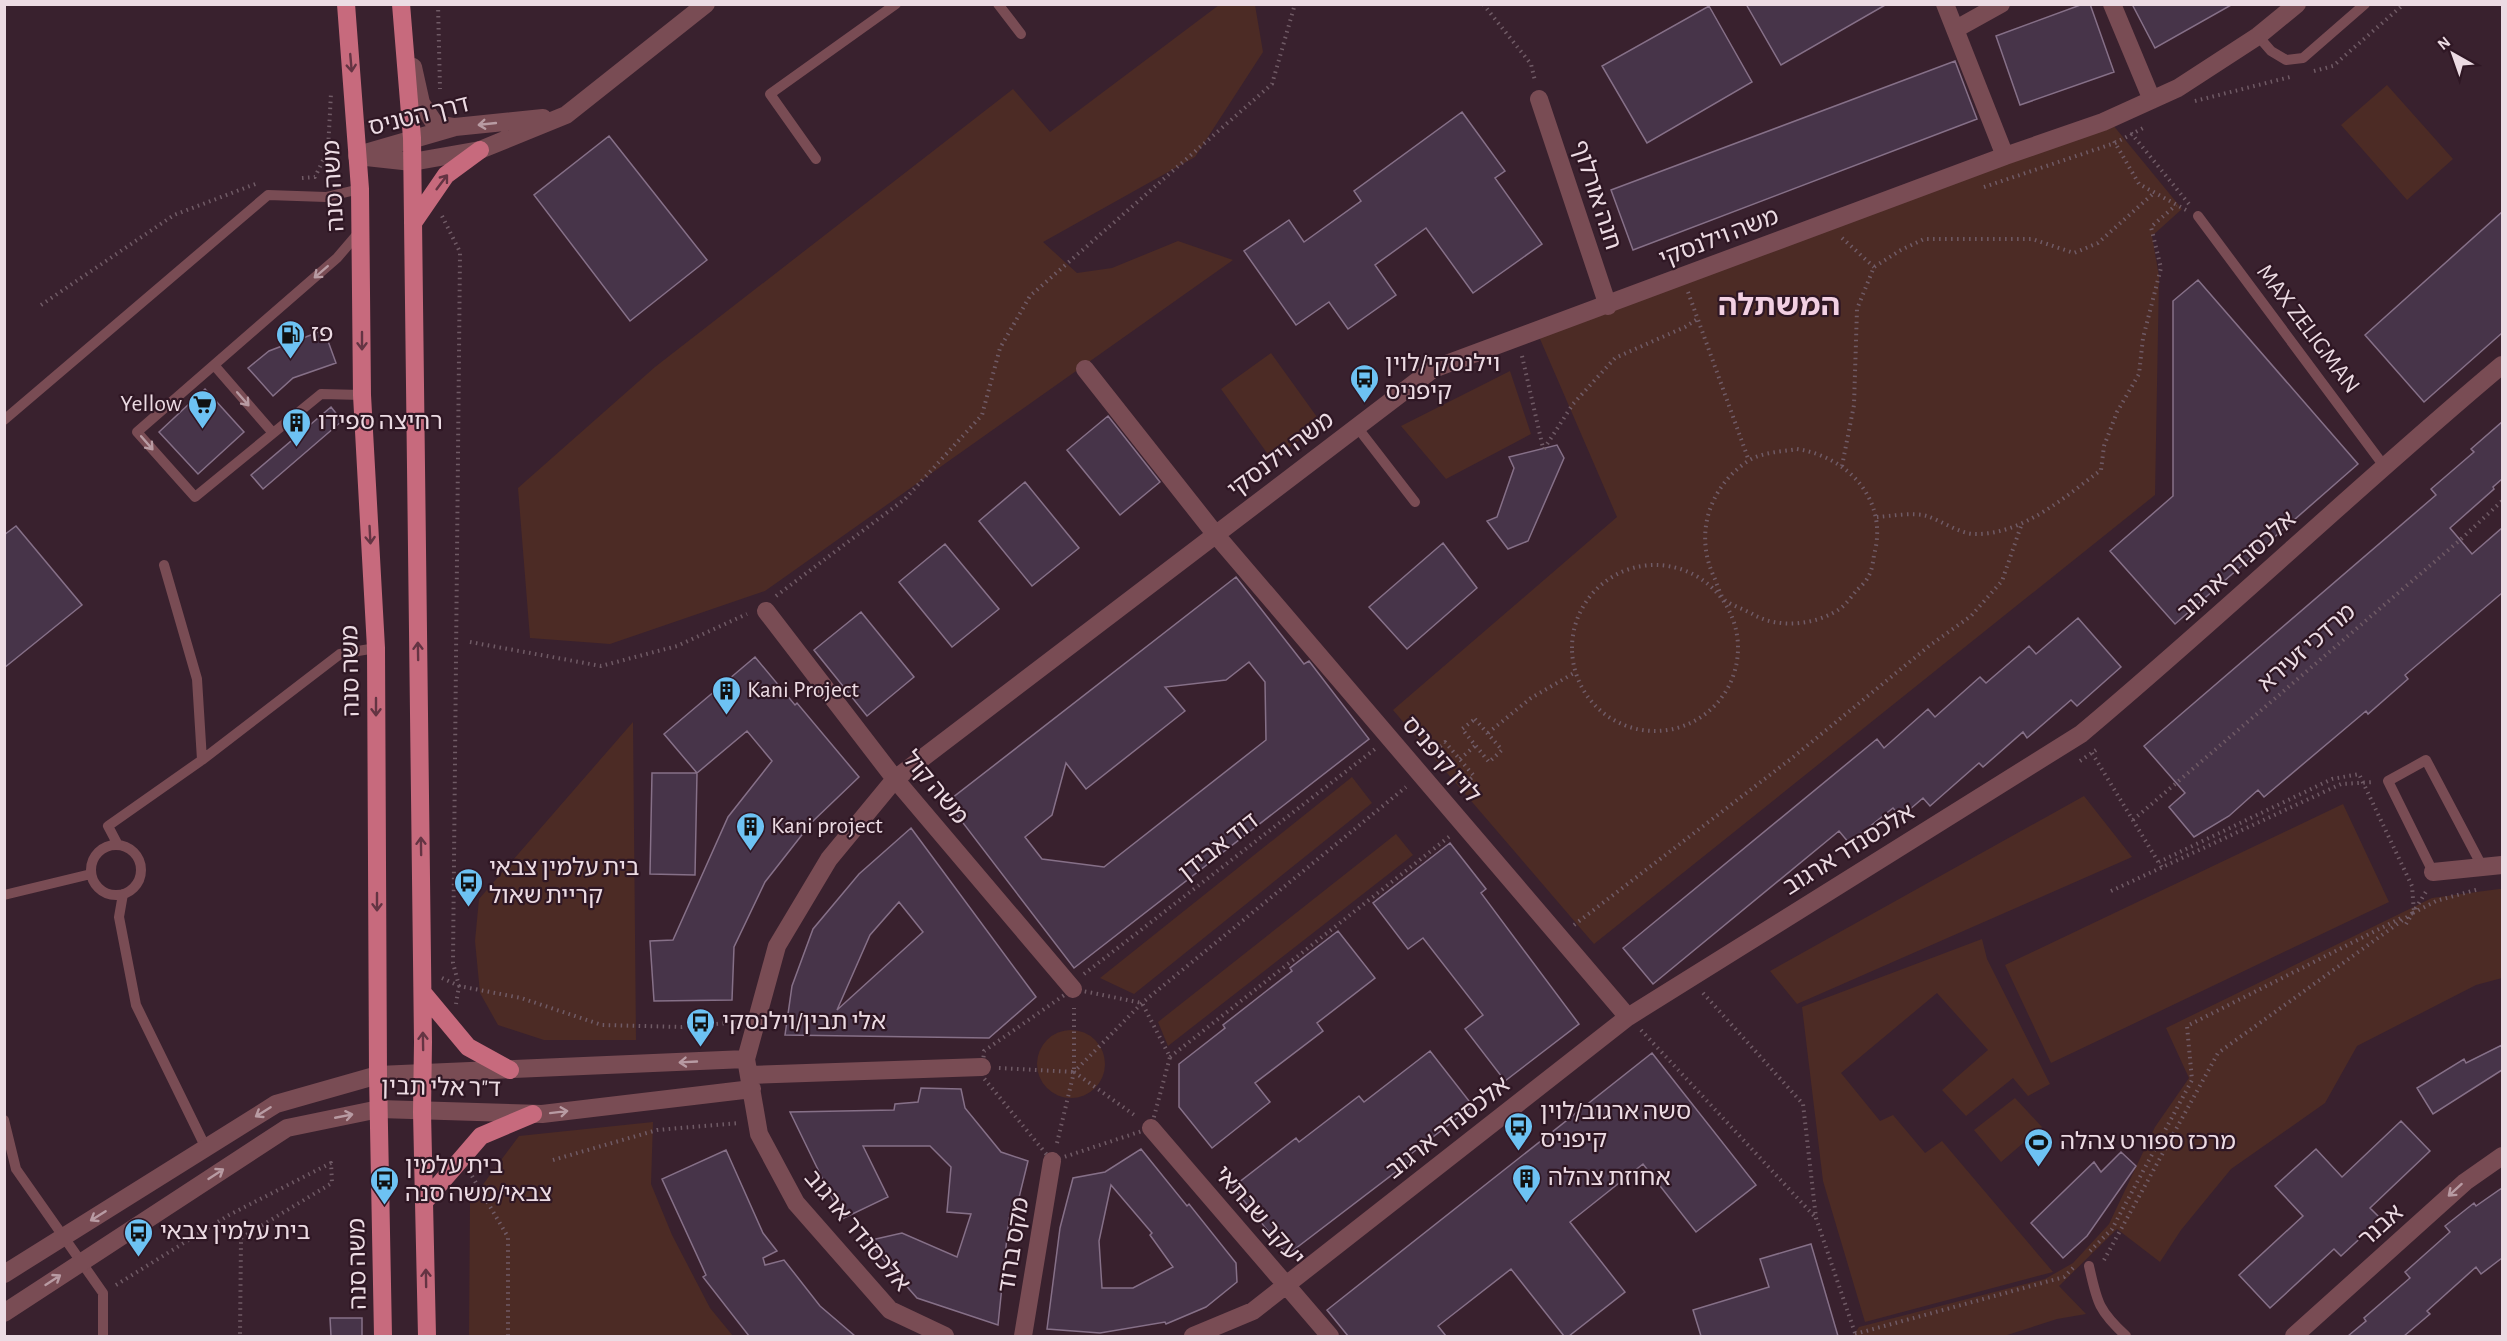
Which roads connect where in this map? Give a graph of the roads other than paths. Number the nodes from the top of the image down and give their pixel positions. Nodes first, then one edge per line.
1 (346, 4) edge
2 (402, 4) edge
3 (706, 4) edge
4 (998, 4) edge
5 (1945, 4) edge
6 (2001, 4) edge
7 (2112, 4) edge
8 (2296, 4) edge
9 (2365, 4) edge
10 (890, 6) edge
11 (2273, 12) edge
12 (1956, 29) junction
13 (1021, 34) dead end
14 (2258, 36) junction
15 (1539, 99) road end
16 (2152, 100) junction
17 (566, 115) junction
18 (455, 127) junction
19 (412, 138) junction
20 (480, 150) junction
21 (357, 156) junction
22 (2005, 156) junction
23 (816, 159) dead end
24 (412, 162) junction
25 (360, 189) junction
26 (2198, 216) road end
27 (413, 223) junction
28 (361, 230) junction
29 (1608, 306) junction
30 (214, 365) junction
31 (2502, 365) edge
32 (1085, 369) dead end
33 (362, 395) junction
34 (4, 420) edge
35 (1357, 428) junction
36 (273, 433) junction
37 (2384, 466) junction
38 (1415, 502) dead end
39 (1216, 535) junction
40 (164, 565) dead end
41 (764, 609) road end
42 (376, 648) junction
43 (202, 760) junction
44 (895, 779) junction
45 (118, 845) junction
46 (2502, 865) edge
47 (2483, 868) junction
48 (2433, 872) joint
49 (91, 874) junction
50 (123, 894) junction
51 (4, 895) edge
52 (1071, 987) road end
53 (423, 993) junction
54 (1628, 1017) junction
55 (982, 1067) road end
56 (510, 1070) junction
57 (423, 1073) junction
58 (749, 1074) junction
59 (378, 1075) junction
60 (379, 1109) junction
61 (422, 1112) junction
62 (533, 1114) junction
63 (4, 1120) edge
64 (1151, 1128) road end
65 (206, 1148) junction
66 (2502, 1156) edge
67 (1052, 1161) road end
68 (425, 1201) junction
69 (64, 1237) junction
70 (83, 1261) junction
71 (2087, 1261) road end
72 (4, 1274) edge
73 (1287, 1286) junction
74 (4, 1313) edge
75 (103, 1336) edge
76 (383, 1336) edge
77 (427, 1336) edge
78 (945, 1336) edge
79 (1023, 1336) edge
80 (1193, 1336) edge
81 (1330, 1336) edge
82 (2126, 1336) edge
83 (2295, 1336) edge

1 -> 21 main road, משה סנה
2 - 18 street
2 - 19 main road
3 - 17 street, דרך הטניס
4 - 13 lane
5 - 12 street
6 - 12 street
7 - 16 street
8 - 11 street, משה וילנסקי
9 - 14 lane
10 - 23 lane
11 - 14 street, משה וילנסקי
12 - 22 street
14 - 16 street, משה וילנסקי
15 - 29 street, חנה אורלוף
16 - 22 street, משה וילנסקי
17 -> 18 street, דרך הטניס
17 - 20 street, דרך הטניס
18 - 19 street, דרך הטניס
19 - 21 street, דרך הטניס
19 - 24 main road
20 - 24 street, דרך הטניס
27 -> 20 main road
21 - 24 street, דרך הטניס
21 - 25 main road, משה סנה
22 - 29 street, משה וילנסקי
24 - 27 main road
25 - 28 main road, משה סנה
25 - 34 lane
26 - 37 lane, MAX ZELIGMAN
53 -> 27 main road
28 -> 30 lane
28 -> 33 main road, משה סנה
29 - 35 street, משה וילנסקי
30 -> 36 lane
30 -> 36 lane
31 - 37 street, אלכסנדר ארגוב
32 - 39 street, לוין קיפניס
33 - 36 lane
33 -> 42 main road, משה סנה
35 - 38 lane
35 - 39 street, משה וילנסקי
37 - 54 street, אלכסנדר ארגוב
39 - 44 street, משה וילנסקי
39 - 54 street, לוין קיפניס
40 - 43 lane
41 - 44 street, משה קול
42 - 43 lane
42 -> 59 main road, משה סנה
43 - 45 lane
44 - 52 street, משה קול
44 - 58 street, משה וילנסקי
45 - 49 lane
45 - 50 lane
46 - 47 street
47 - 48 street
47 - 48 lane
49 - 50 lane
49 - 51 lane
50 - 65 lane
53 - 56 main road
57 -> 53 main road
54 - 73 street, אלכסנדר ארגוב
55 - 58 street, ד"ר אלי תבין
56 - 57 street, ד"ר אלי תבין
58 -> 56 street, ד"ר אלי תבין
57 - 59 street, ד"ר אלי תבין
57 - 61 main road
62 -> 58 street, ד"ר אלי תבין
58 - 78 street, אלכסנדר ארגוב
59 - 60 main road, משה סנה
59 -> 65 street, ד"ר אלי תבין
60 - 61 street, ד"ר אלי תבין
70 -> 60 street, ד"ר אלי תבין
60 - 76 main road, משה סנה
61 - 62 street, ד"ר אלי תבין
61 - 68 main road
62 - 68 main road
63 - 69 lane
64 - 73 street, יעקב שבתאי
65 -> 69 street, ד"ר אלי תבין
66 -> 83 street, אבנר
67 - 79 street, מקס ברוד
77 -> 68 main road
69 - 70 lane
69 - 72 street, ד"ר אלי תבין
74 -> 70 street, ד"ר אלי תבין
70 - 75 lane
71 - 82 lane
73 - 80 street, אלכסנדר ארגוב
73 - 81 street, יעקב שבתאי

